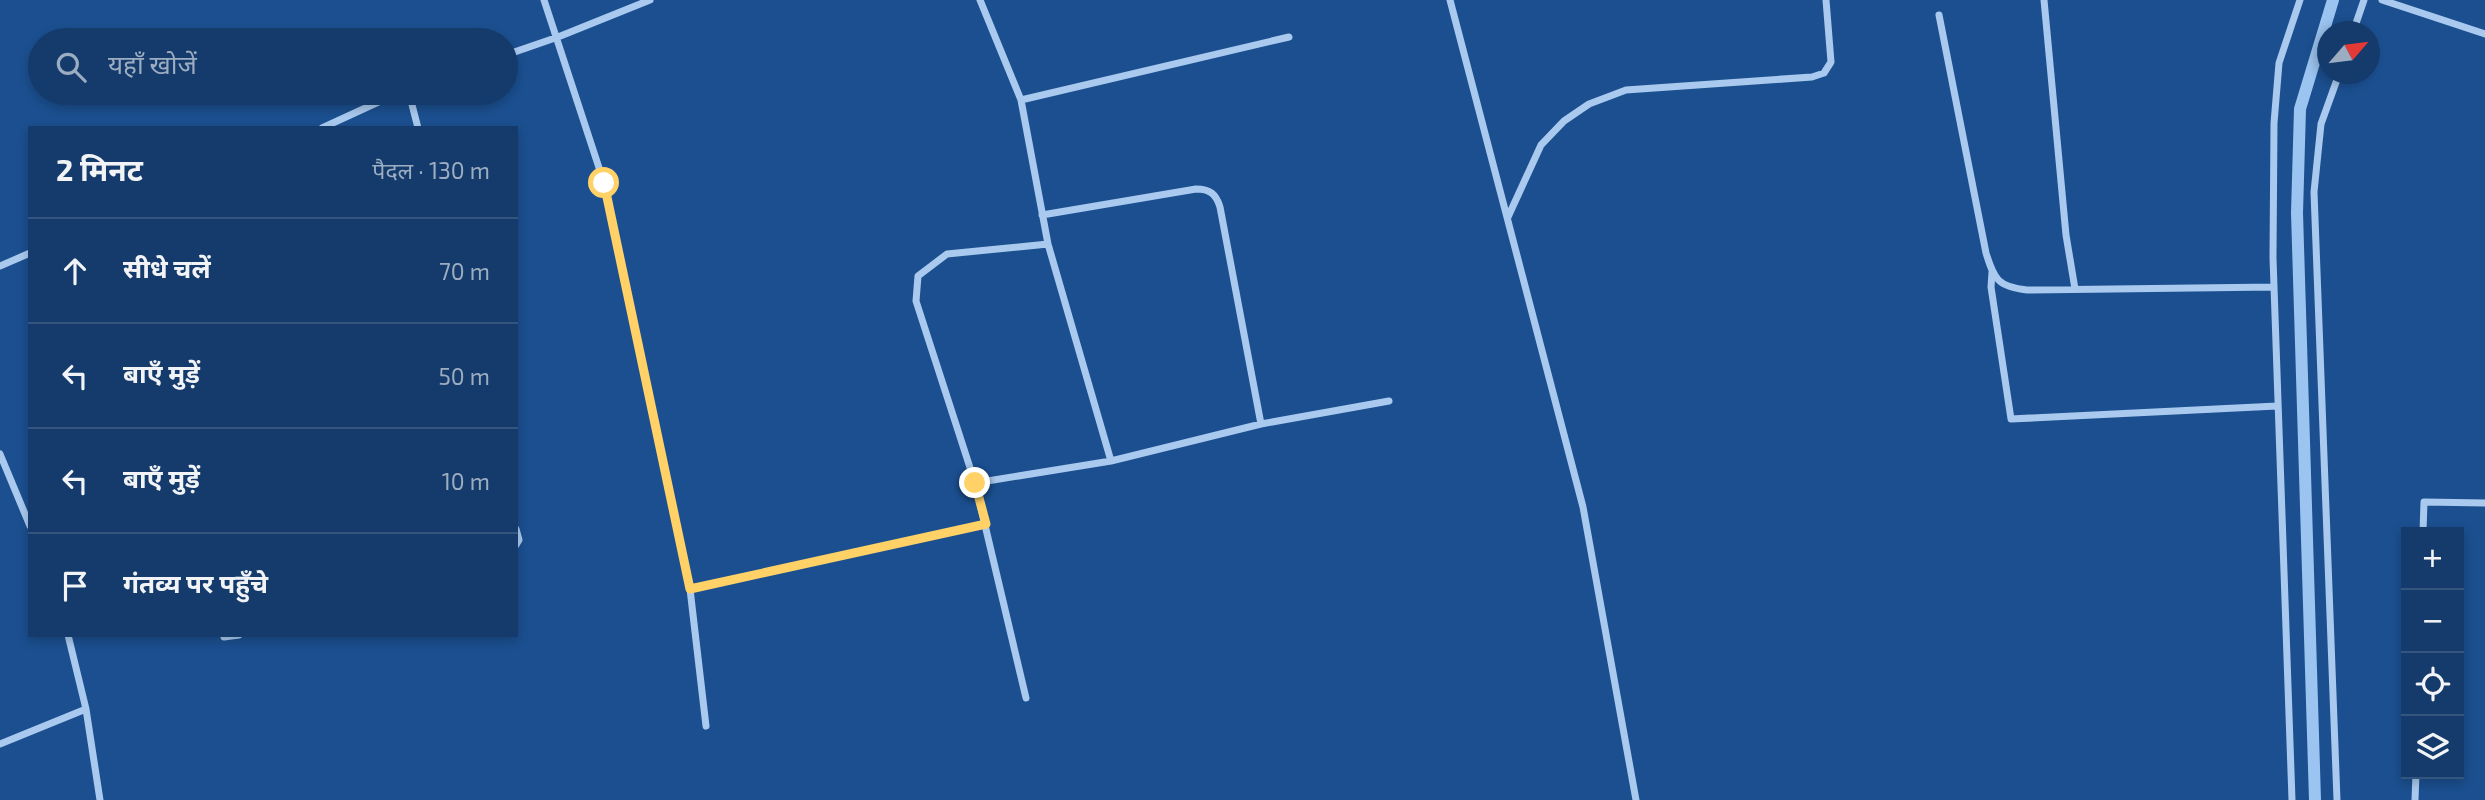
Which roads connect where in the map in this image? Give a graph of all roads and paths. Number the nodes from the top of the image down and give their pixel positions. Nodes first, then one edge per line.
1 (544, 0) edge
2 (650, 0) edge
3 (980, 0) edge
4 (1450, 0) edge
5 (1826, 0) edge
6 (2044, 0) edge
7 (2300, 0) edge
8 (2364, 0) edge
9 (2382, 0) edge
10 (1939, 15) dead end
11 (2357, 21) edge
12 (2485, 34) edge
13 (558, 37) junction
14 (1289, 37) dead end
15 (518, 51) edge
16 (2335, 84) edge
17 (1021, 100) junction
18 (372, 105) edge
19 (412, 105) edge
20 (326, 126) edge
21 (417, 126) edge
22 (1042, 215) junction
23 (1507, 218) junction
24 (1048, 244) junction
25 (28, 254) edge
26 (0, 266) edge
27 (1992, 272) junction
28 (2274, 287) junction
29 (2075, 289) junction
30 (1389, 401) dead end
31 (2277, 406) junction
32 (1261, 424) junction
33 (0, 454) edge
34 (1111, 461) junction
35 (975, 483) junction
36 (2485, 503) edge
37 (28, 521) edge
38 (986, 524) junction
39 (2423, 527) edge
40 (690, 589) junction
41 (68, 637) edge
42 (1026, 698) dead end
43 (86, 709) junction
44 (706, 726) dead end
45 (0, 744) edge
46 (2416, 779) edge
47 (100, 800) edge
48 (1636, 800) edge
49 (2292, 800) edge
50 (2337, 800) edge
51 (2415, 800) edge

1 - 13 street
2 - 13 street
3 - 17 street
4 - 23 street
5 - 23 street
6 - 29 street
7 - 28 street
8 - 11 street
9 - 12 street
10 - 27 street
13 - 15 street
13 - 40 street
14 - 17 street
16 - 50 street
17 - 22 street
18 - 20 street
19 - 21 street
22 - 24 street
22 - 32 street
23 - 48 street
24 - 34 street
24 - 35 street
25 - 26 street
27 - 29 street
27 - 31 street
28 - 29 street
28 - 31 street
30 - 32 street
31 - 49 street
32 - 34 street
33 - 37 street
34 - 35 street
35 - 38 street
36 - 39 street
38 - 40 street
38 - 42 street
40 - 44 street
41 - 43 street
43 - 45 street
43 - 47 street
46 - 51 street

